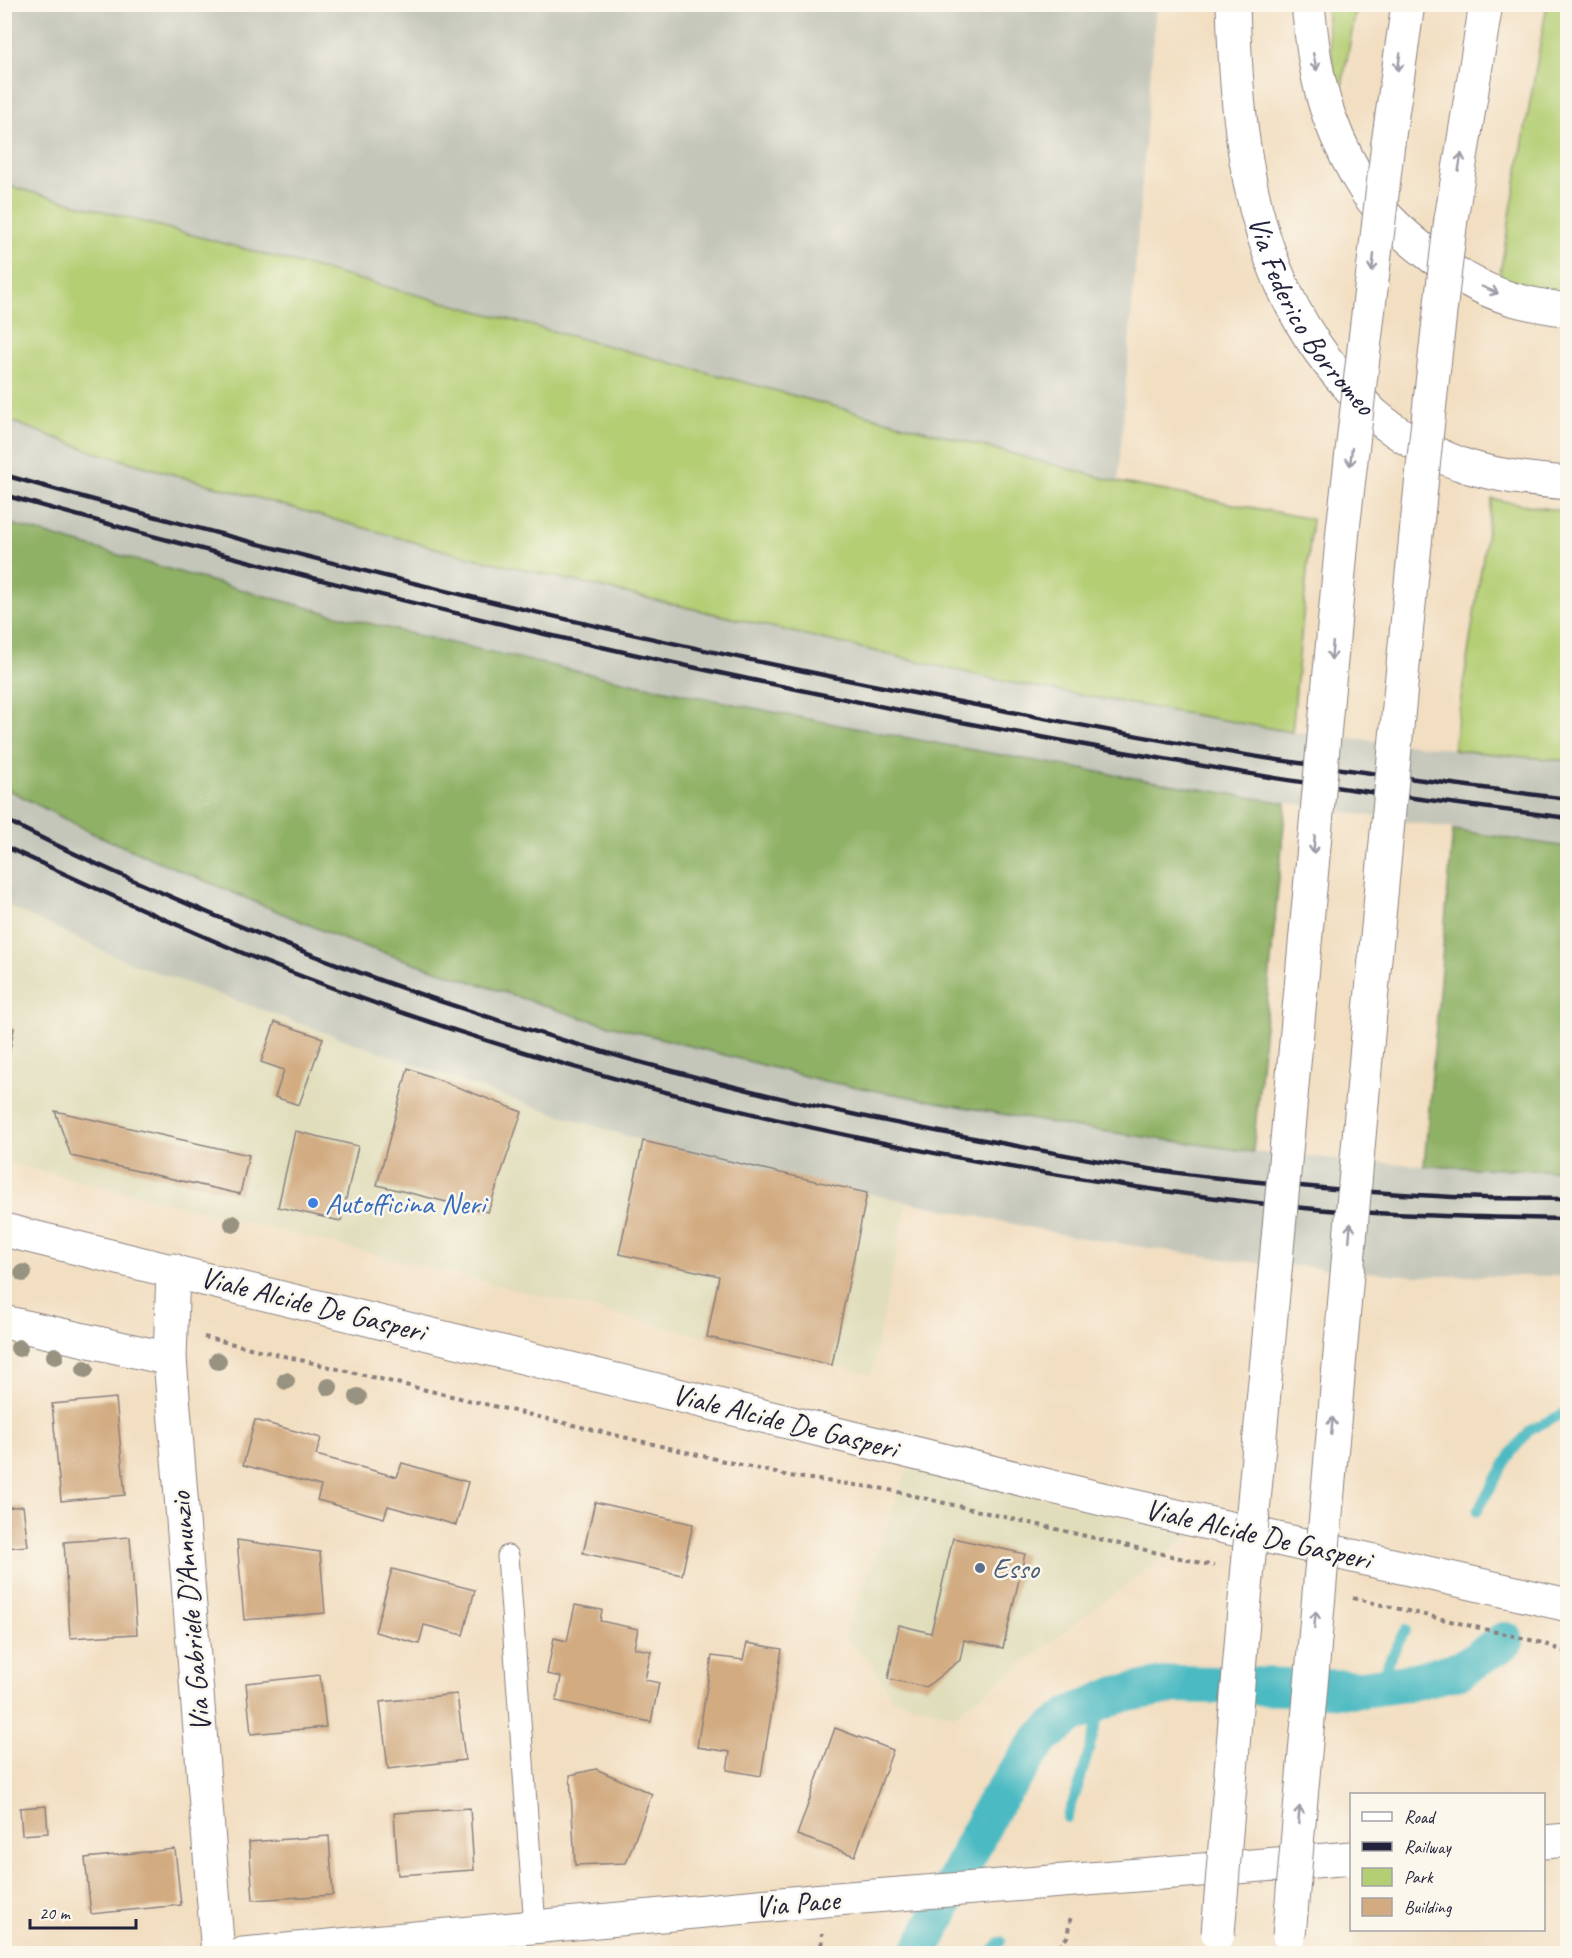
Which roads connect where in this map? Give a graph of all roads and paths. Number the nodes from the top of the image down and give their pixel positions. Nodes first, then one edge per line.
1 (1233, 4) edge
2 (1308, 4) edge
3 (1486, 4) edge
4 (1406, 8) edge
5 (1568, 310) edge
6 (1568, 483) edge
7 (4, 1230) edge
8 (172, 1270) junction
9 (4, 1322) edge
10 (170, 1344) junction
11 (508, 1556) dead end
12 (1220, 1567) dead end
13 (1347, 1597) dead end
14 (1568, 1605) edge
15 (1568, 1653) edge
16 (1568, 1840) edge
17 (1545, 1842) edge
18 (1350, 1857) edge
19 (1074, 1880) junction
20 (535, 1926) junction
21 (1217, 1944) edge
22 (1289, 1945) edge
23 (218, 1953) edge
24 (243, 1953) edge
25 (1054, 1953) edge

1 - 6 main road, Via Federico Borromeo
2 -> 5 main road
22 -> 3 main road, bridge
4 -> 21 main road, bridge
7 - 8 main road, Viale Alcide De Gasperi
8 - 10 main road, Via Gabriele D'Annunzio
8 - 14 main road, Viale Alcide De Gasperi
9 - 10 main road
10 - 12 path
10 - 23 main road, Via Gabriele D'Annunzio
11 - 20 lane
13 - 15 path
16 - 17 main road
18 - 19 main road, Via Pace
19 - 20 main road, Via Pace
19 - 25 path
20 - 24 main road, Via Pace

